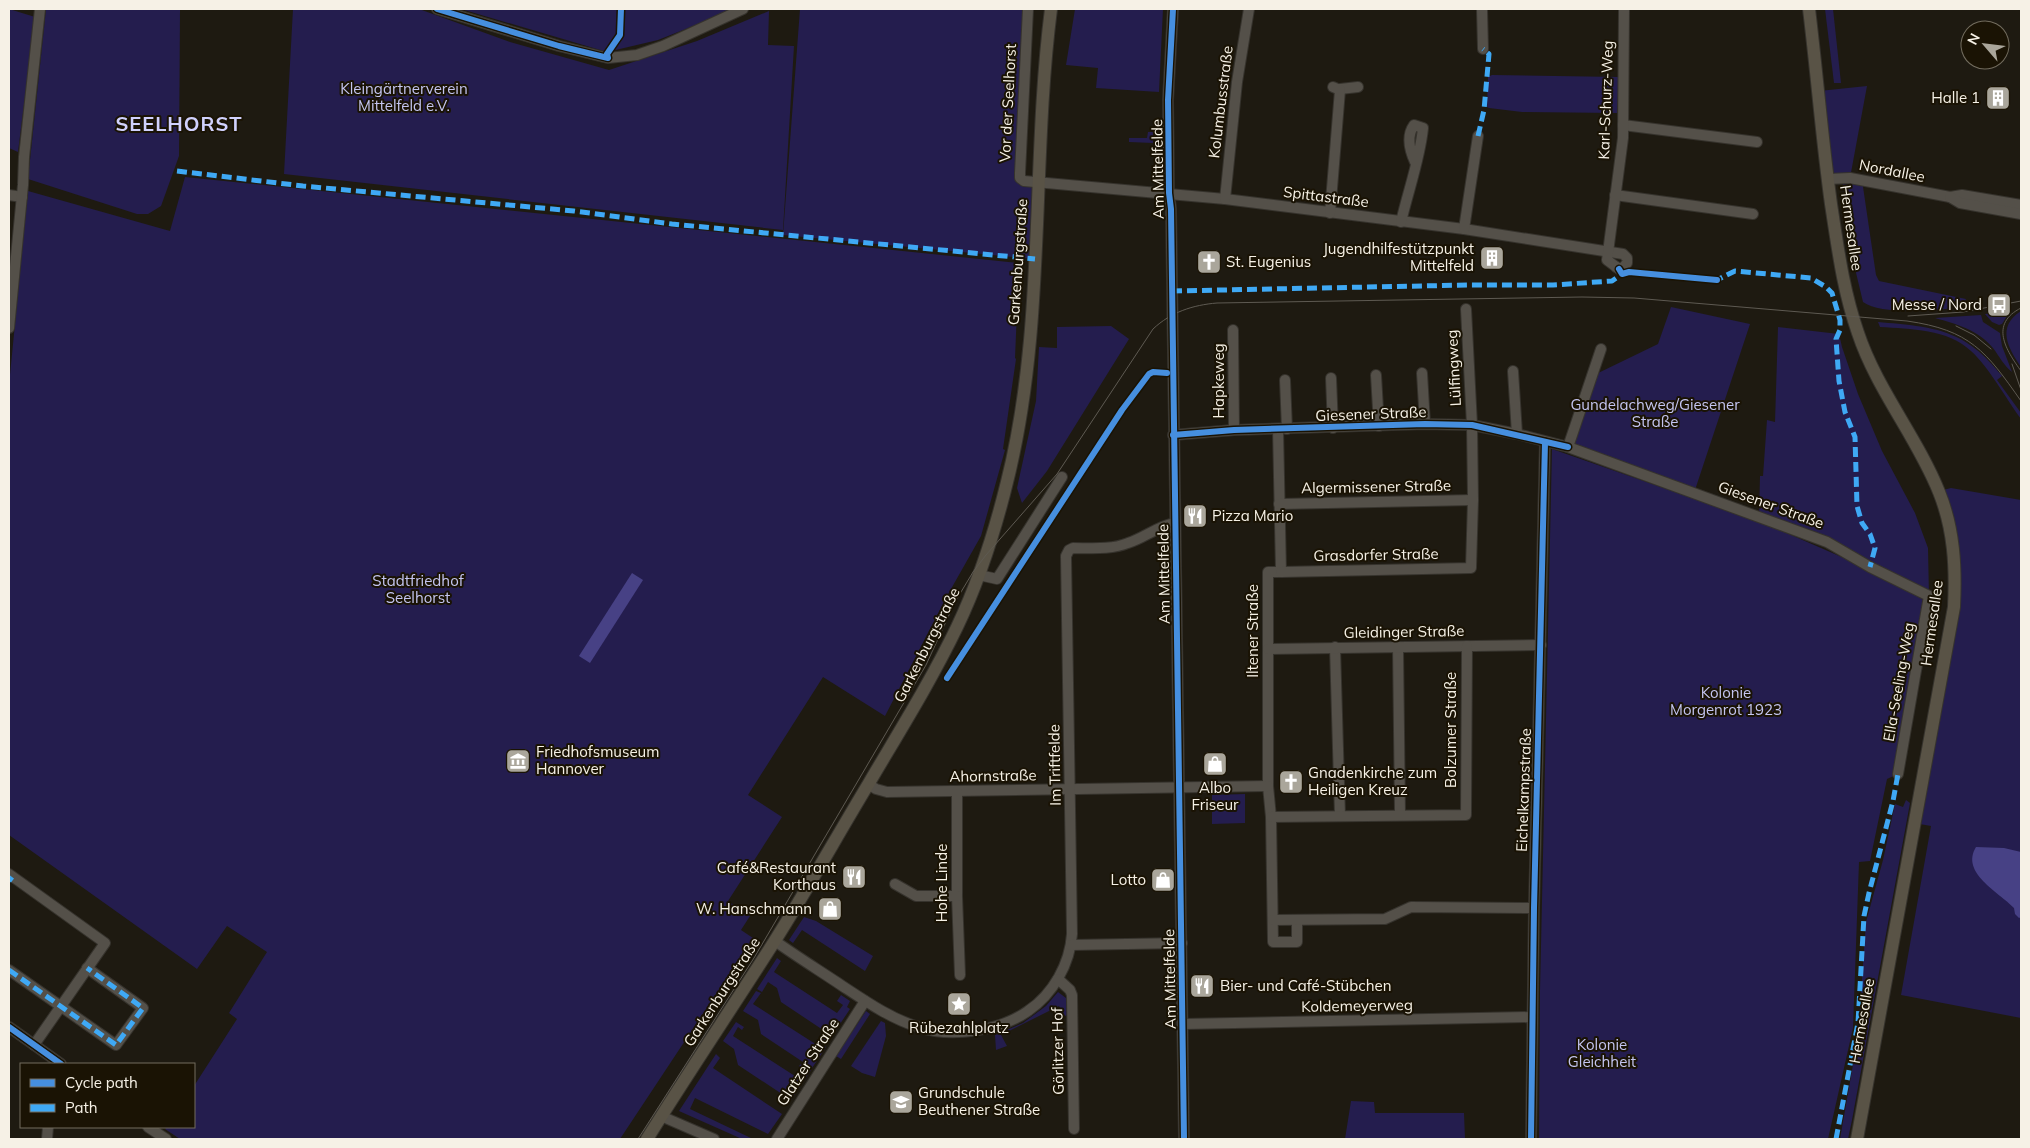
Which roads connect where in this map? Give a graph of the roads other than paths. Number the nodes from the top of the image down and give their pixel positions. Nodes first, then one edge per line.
1 (40, 9) edge
2 (437, 9) edge
3 (743, 9) edge
4 (1028, 9) edge
5 (1051, 9) edge
6 (1173, 9) edge
7 (1249, 9) edge
8 (1482, 9) edge
9 (1624, 9) edge
10 (1809, 9) edge
11 (1483, 48) dead end
12 (1358, 87) dead end
13 (1624, 125) junction
14 (1478, 136) dead end
15 (1757, 142) dead end
16 (1415, 162) dead end
17 (1828, 179) junction
18 (1039, 184) junction
19 (1169, 193) junction
20 (9, 195) edge
21 (1615, 195) junction
22 (22, 197) junction
23 (1950, 197) junction
24 (1225, 199) junction
25 (2021, 205) edge
26 (1330, 213) junction
27 (1753, 214) dead end
28 (2021, 214) edge
29 (1401, 222) junction
30 (1464, 229) junction
31 (1608, 252) junction
32 (1466, 309) dead end
33 (9, 324) edge
34 (9, 328) edge
35 (1233, 330) dead end
36 (1601, 349) dead end
37 (1513, 371) dead end
38 (1422, 373) dead end
39 (1376, 375) dead end
40 (1331, 378) dead end
41 (1285, 380) dead end
42 (1425, 424) junction
43 (1472, 425) junction
44 (1379, 426) junction
45 (1333, 428) junction
46 (1282, 429) junction
47 (1234, 430) junction
48 (1517, 434) junction
49 (1173, 435) junction
50 (1545, 442) junction
51 (1568, 447) junction
52 (1062, 477) dead end
53 (1473, 500) junction
54 (1279, 504) junction
55 (1175, 523) junction
56 (1471, 568) joint
57 (1281, 572) junction
58 (979, 575) junction
59 (1930, 596) joint
60 (1541, 645) junction
61 (1467, 646) junction
62 (1398, 647) junction
63 (1336, 648) junction
64 (1268, 649) junction
65 (1898, 774) dead end
66 (868, 784) junction
67 (1268, 786) junction
68 (1180, 788) junction
69 (1070, 790) junction
70 (957, 791) junction
71 (1400, 815) junction
72 (1340, 816) junction
73 (1271, 817) junction
74 (10, 877) edge
75 (895, 884) dead end
76 (957, 896) junction
77 (1534, 908) junction
78 (1273, 920) junction
79 (1297, 920) junction
80 (775, 941) junction
81 (1182, 943) junction
82 (1071, 945) junction
83 (87, 968) junction
84 (9, 970) edge
85 (960, 975) dead end
86 (1058, 979) junction
87 (865, 1001) junction
88 (61, 1006) junction
89 (1532, 1017) junction
90 (1183, 1024) junction
91 (9, 1027) edge
92 (34, 1045) junction
93 (60, 1063) edge
94 (661, 1116) junction
95 (150, 1128) edge
96 (1074, 1129) dead end
97 (166, 1139) edge
98 (647, 1139) edge
99 (714, 1139) edge
100 (777, 1139) edge
101 (1184, 1139) edge
102 (1531, 1139) edge
103 (1857, 1139) edge

1 - 22 street
2 - 3 street
4 - 18 street, Vor der Seelhorst
5 - 18 main road, Garkenburgstraße
6 - 19 street, Am Mittelfelde
7 - 24 street, Kolumbusstraße
8 - 11 street
9 - 13 street, Karl-Schurz-Weg
10 - 17 main road, Hermesallee
12 - 26 street
13 - 15 street
13 - 21 street, Karl-Schurz-Weg
14 - 30 street
16 - 29 street
17 - 23 street, Nordallee
17 - 103 main road, Hermesallee
18 - 19 street, Spittastraße
18 - 58 main road, Garkenburgstraße
19 - 24 street, Spittastraße
19 - 49 street, Am Mittelfelde
20 - 22 street
21 - 27 street
21 - 31 street, Karl-Schurz-Weg
22 - 33 street
23 - 25 street, Nordallee
23 - 28 street, Nordallee
24 - 26 street, Spittastraße
26 - 29 street, Spittastraße
29 - 30 street, Spittastraße
30 - 31 street, Spittastraße
31 - 31 street, Spittastraße
32 - 43 street, Lülfingweg
33 - 34 street
35 - 47 street, Hapkeweg
36 - 51 street
37 - 48 street
38 - 42 street
39 - 44 street
40 - 45 street
41 - 46 street
42 - 43 street, Giesener Straße
42 - 44 street, Giesener Straße
43 - 48 street, Giesener Straße
43 - 53 street, Lülfingweg
44 - 45 street, Giesener Straße
45 - 46 street, Giesener Straße
46 - 47 street, Giesener Straße
46 - 54 street
47 - 49 street, Giesener Straße
48 - 50 street, Giesener Straße
49 - 55 street, Am Mittelfelde
50 - 51 street, Giesener Straße
50 - 60 street, Eichelkampstraße
51 - 59 street, Giesener Straße
52 - 58 street
53 - 54 street, Algermissener Straße
53 - 56 street, Lülfingweg
54 - 57 street
55 - 68 street, Am Mittelfelde
55 - 69 street, Im Triftfelde
56 - 57 street, Grasdorfer Straße
57 - 64 street, Iltener Straße
58 - 66 main road, Garkenburgstraße
59 - 65 street, Ella-Seeling-Weg
60 - 61 street, Gleidinger Straße
60 - 77 street, Eichelkampstraße
61 - 62 street, Gleidinger Straße
61 - 71 street, Bolzumer Straße
62 - 63 street, Gleidinger Straße
62 - 71 street
63 - 64 street, Gleidinger Straße
63 - 72 street
64 - 67 street, Iltener Straße
66 - 70 street, Ahornstraße
66 - 80 main road, Garkenburgstraße
67 - 68 street, Ahornstraße
67 - 73 street, Iltener Straße
68 - 69 street, Ahornstraße
68 - 81 street, Am Mittelfelde
69 - 70 street, Ahornstraße
69 - 82 street, Im Triftfelde
70 - 76 street, Hohe Linde
71 - 72 street
72 - 73 street
73 - 78 street, Iltener Straße
74 - 83 street
75 - 76 street
76 - 85 street, Hohe Linde
77 - 79 street
77 - 89 street, Eichelkampstraße
78 - 79 street
78 - 79 street, Iltener Straße
80 - 87 street
80 - 94 main road, Garkenburgstraße
81 - 82 street
81 - 90 street, Am Mittelfelde
82 - 86 street, Im Triftfelde
83 - 88 street
83 - 88 street
84 - 88 street
86 - 87 street
86 - 96 street, Görlitzer Hof
87 - 100 street, Glatzer Straße
88 - 92 street
89 - 90 street, Koldemeyerweg
89 - 102 street, Eichelkampstraße
90 - 101 street, Am Mittelfelde
91 - 92 street
92 - 93 street
94 - 98 main road, Garkenburgstraße
94 - 99 street
95 - 97 street

